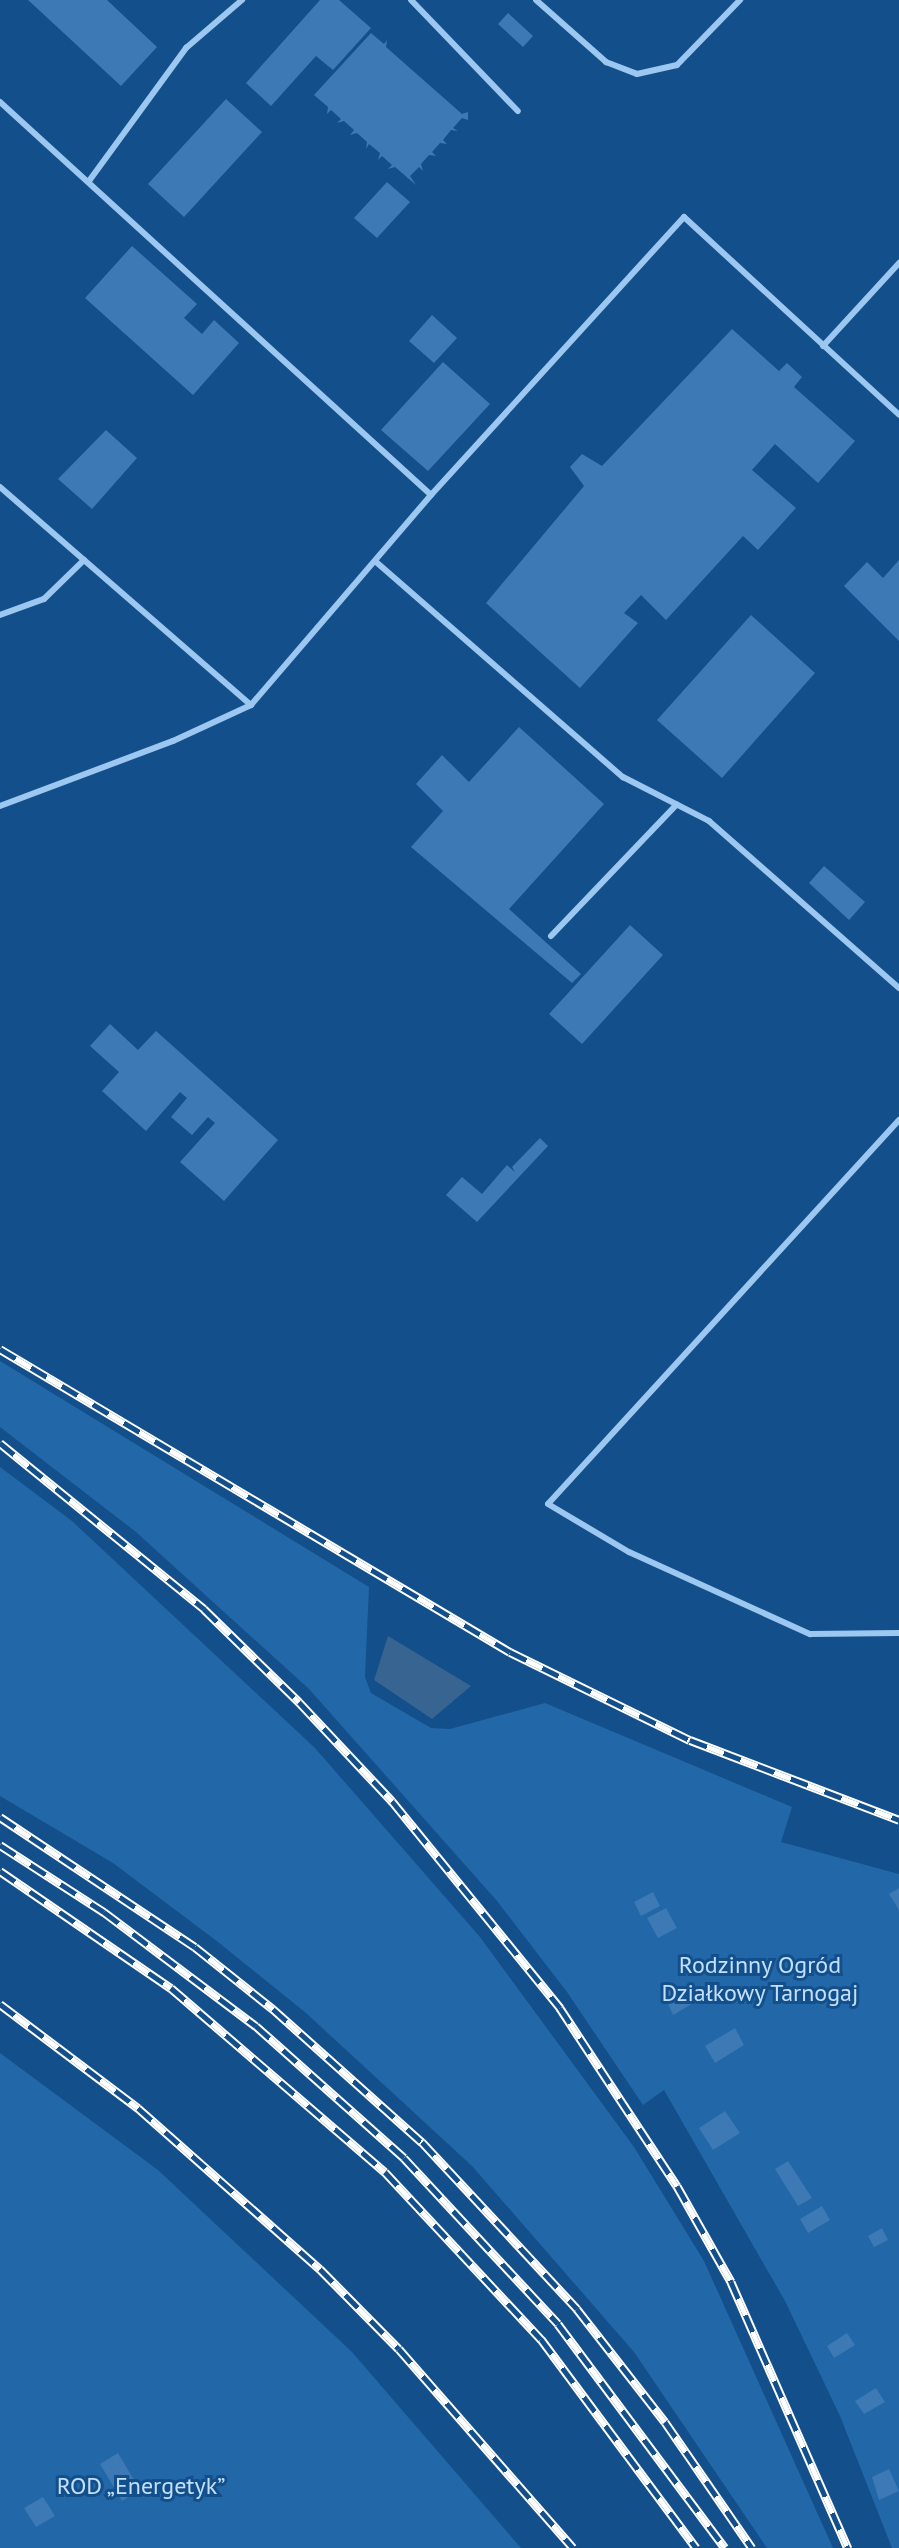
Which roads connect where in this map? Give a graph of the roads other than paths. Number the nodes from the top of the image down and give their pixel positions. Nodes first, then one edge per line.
1 (242, 0) edge
2 (411, 0) edge
3 (536, 0) edge
4 (740, 0) edge
5 (0, 102) edge
6 (518, 111) dead end
7 (89, 181) junction
8 (899, 263) edge
9 (823, 346) junction
10 (899, 415) edge
11 (0, 487) edge
12 (431, 495) junction
13 (84, 560) junction
14 (375, 561) junction
15 (0, 615) edge
16 (251, 705) junction
17 (677, 804) junction
18 (0, 806) edge
19 (551, 936) dead end
20 (899, 988) edge
21 (899, 1120) edge
22 (899, 1633) edge

1 - 7 lane
2 - 6 lane
3 - 4 lane
5 - 7 lane
7 - 12 lane
8 - 9 lane
9 - 10 lane
9 - 12 lane
11 - 13 lane
12 - 14 lane
13 - 15 lane
13 - 16 lane
14 - 16 lane
14 - 17 lane
16 - 18 lane
17 - 19 lane
17 - 20 lane
21 - 22 lane

